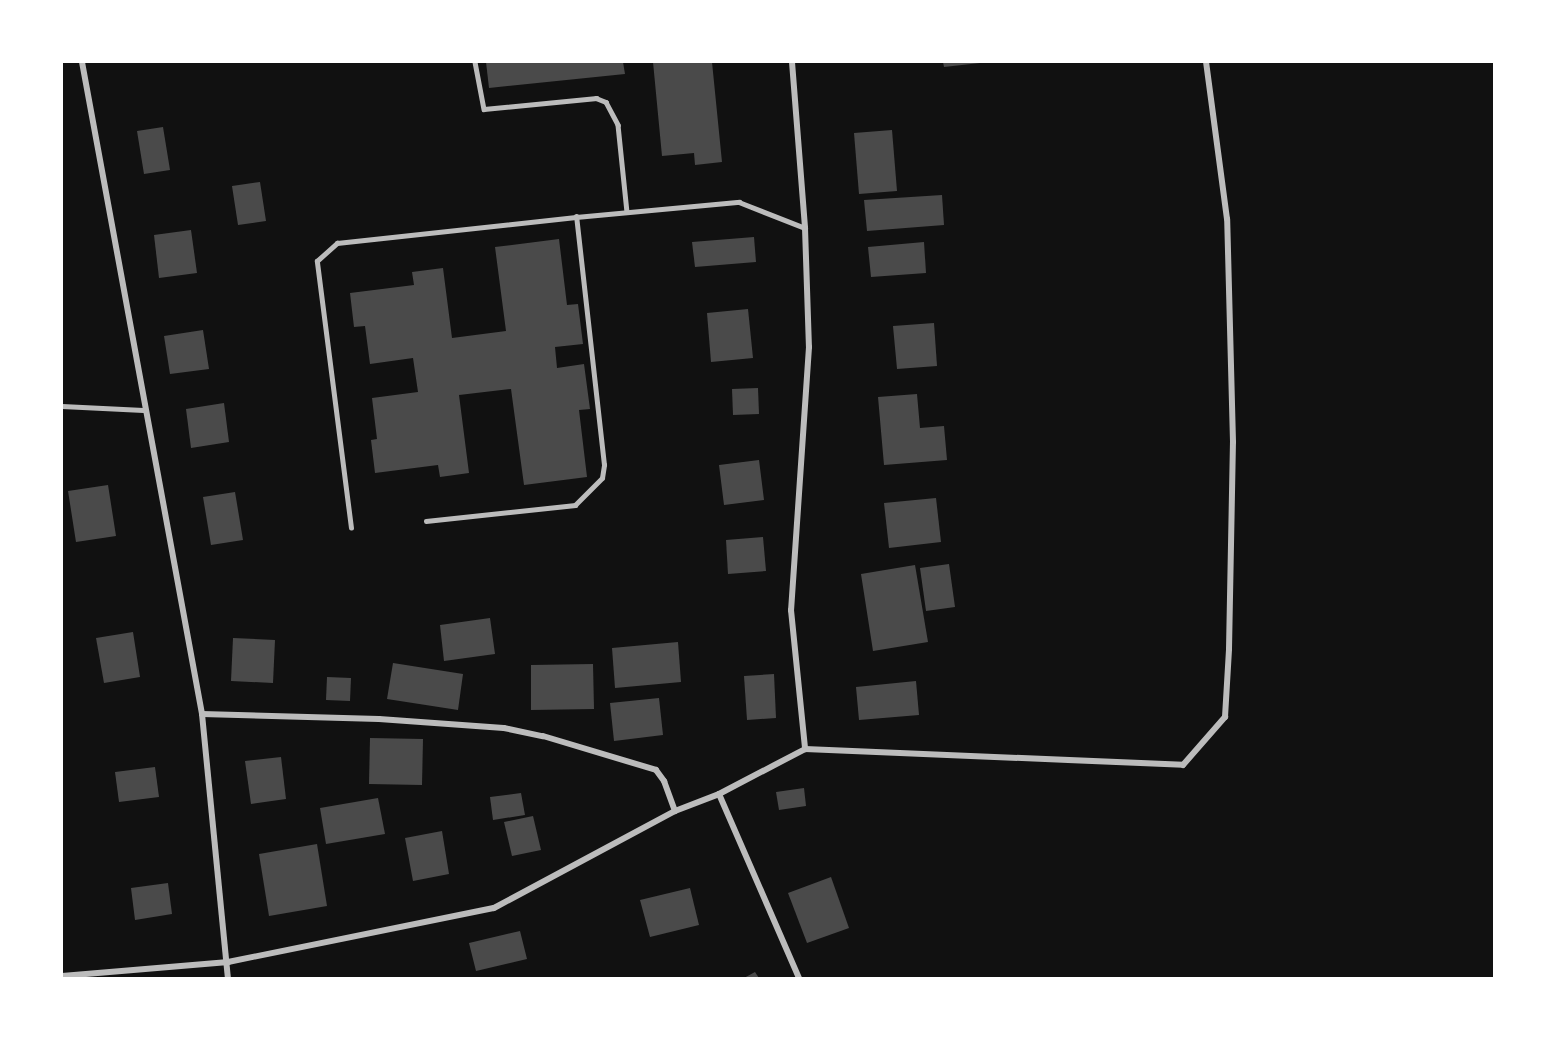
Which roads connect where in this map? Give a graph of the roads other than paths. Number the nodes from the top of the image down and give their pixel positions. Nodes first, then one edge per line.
1 (82, 62) edge
2 (475, 62) edge
3 (792, 62) edge
4 (1206, 62) edge
5 (627, 212) junction
6 (576, 217) junction
7 (805, 228) junction
8 (62, 406) edge
9 (143, 410) junction
10 (426, 521) dead end
11 (351, 528) dead end
12 (202, 714) junction
13 (805, 748) junction
14 (719, 794) junction
15 (675, 811) junction
16 (228, 962) junction
17 (62, 976) edge
18 (228, 978) edge
19 (799, 978) edge

1 - 9 street
2 - 5 lane
3 - 7 street
4 - 13 street
5 - 6 lane
5 - 7 lane
6 - 10 lane
6 - 11 lane
7 - 13 street
8 - 9 lane
9 - 12 street
12 - 15 street
12 - 16 street
13 - 14 street
14 - 15 street
14 - 19 street
15 - 16 street
16 - 17 street
16 - 18 street

